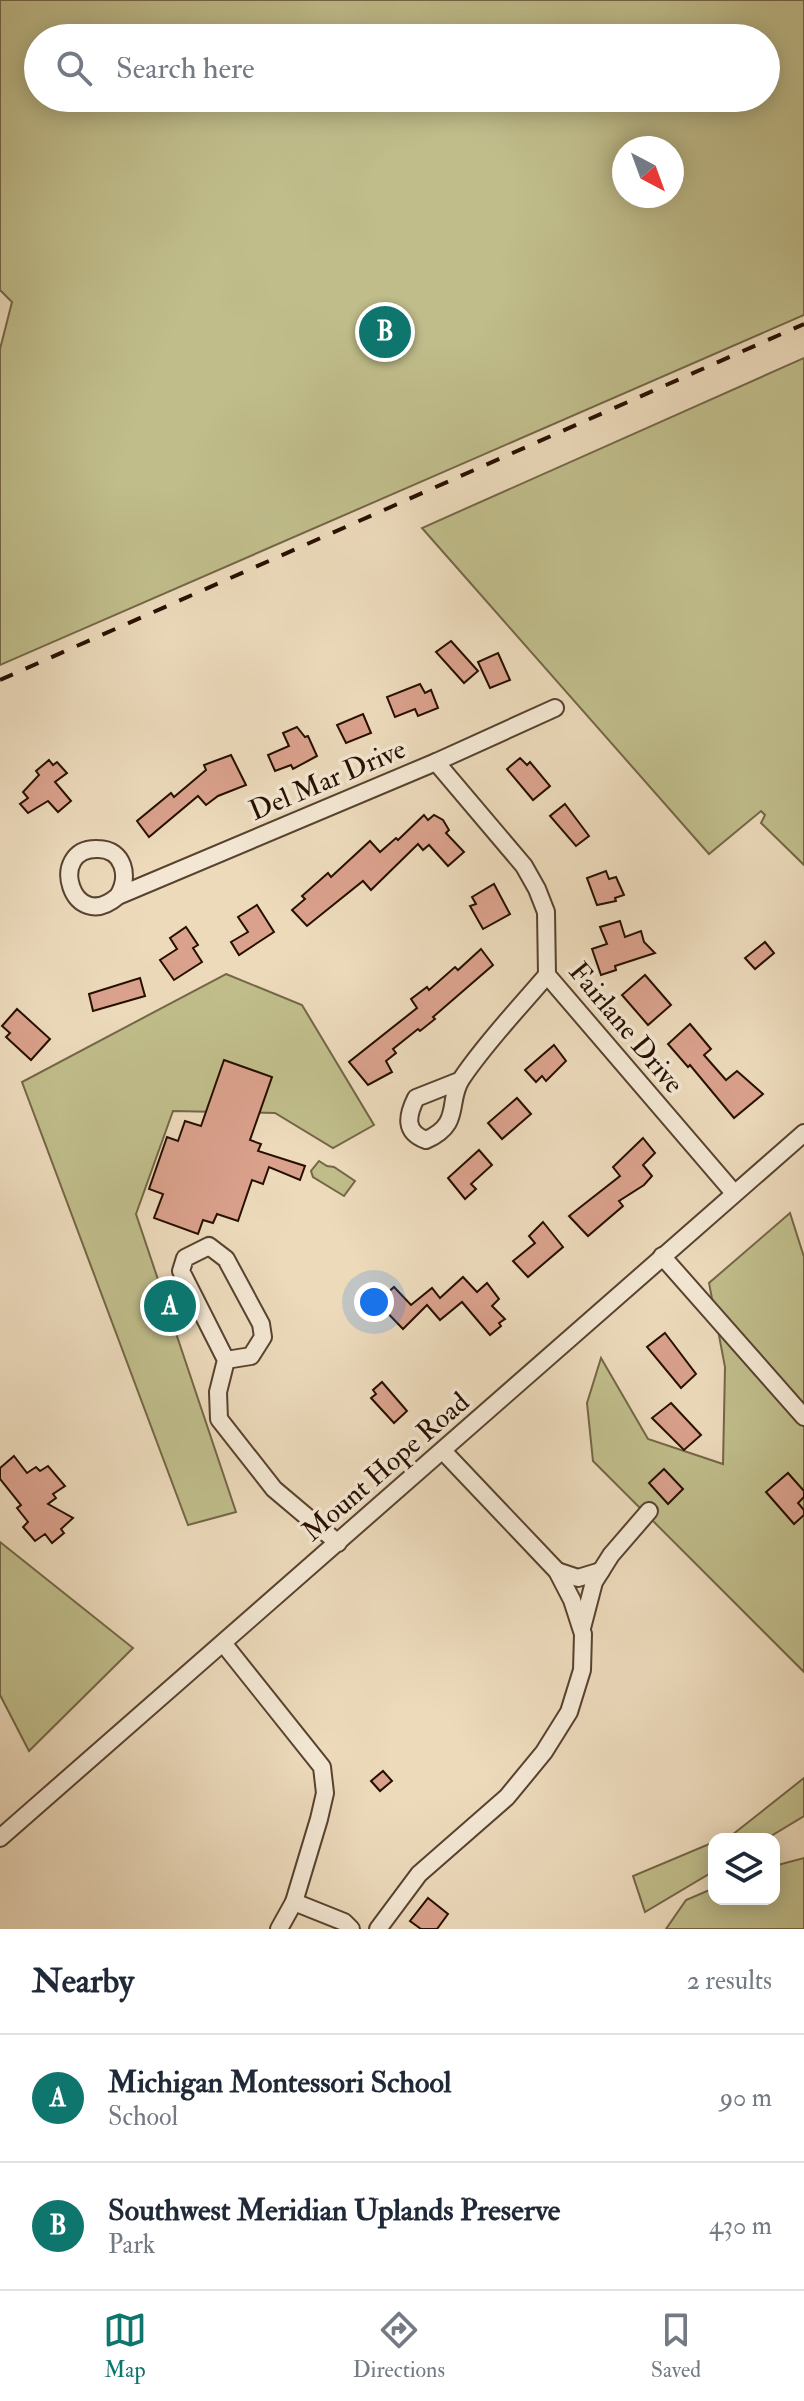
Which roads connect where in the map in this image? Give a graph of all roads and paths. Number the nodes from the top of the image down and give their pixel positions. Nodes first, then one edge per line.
1 (555, 708) dead end
2 (436, 762) junction
3 (118, 896) dead end
4 (547, 975) junction
5 (459, 1081) dead end
6 (804, 1133) edge
7 (734, 1193) junction
8 (662, 1256) junction
9 (226, 1360) junction
10 (804, 1417) edge
11 (443, 1451) junction
12 (649, 1511) dead end
13 (338, 1543) junction
14 (557, 1571) junction
15 (601, 1571) junction
16 (582, 1630) junction
17 (223, 1643) junction
18 (0, 1838) edge
19 (294, 1902) junction
20 (279, 1929) edge
21 (351, 1929) edge
22 (378, 1929) edge

1 - 2 street, Del Mar Drive
2 - 3 street, Del Mar Drive
2 - 4 street, Fairlane Drive
4 - 5 street
4 - 7 street, Fairlane Drive
6 - 7 street, Mount Hope Road
7 - 8 street, Mount Hope Road
8 - 10 street
8 - 11 street, Mount Hope Road
9 - 9 street
9 - 13 street
11 - 13 street, Mount Hope Road
11 - 14 street
12 - 15 street
13 - 17 street, Mount Hope Road
14 - 15 street
14 - 16 street
15 - 16 street
16 - 22 street
17 - 18 street, Mount Hope Road
17 - 19 street
19 - 20 street
19 - 21 street

